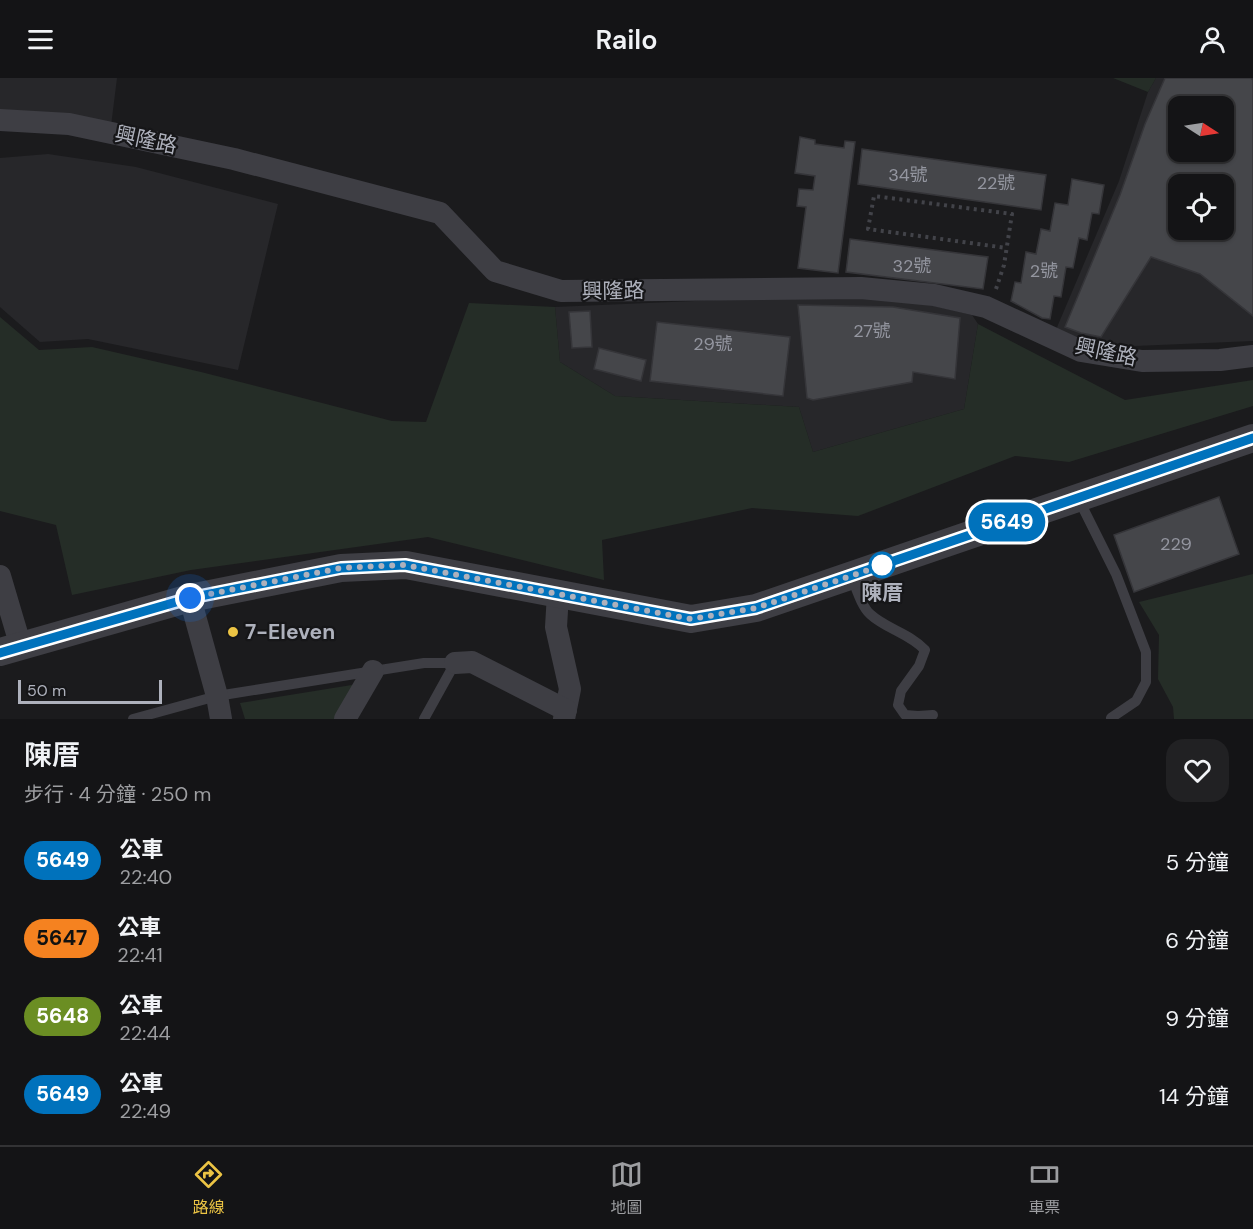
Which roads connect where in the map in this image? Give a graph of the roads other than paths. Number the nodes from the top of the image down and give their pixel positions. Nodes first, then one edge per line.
1 (0, 120) edge
2 (1253, 356) edge
3 (1253, 438) edge
4 (1078, 498) junction
5 (0, 576) edge
6 (850, 576) junction
7 (558, 594) junction
8 (190, 598) junction
9 (10, 650) edge
10 (456, 663) junction
11 (373, 671) junction
12 (217, 696) junction
13 (565, 715) edge
14 (933, 715) dead end
15 (1111, 718) edge
16 (133, 719) edge
17 (221, 719) edge
18 (345, 719) edge
19 (424, 719) edge

1 - 2 street, 興隆路
3 - 4 street
4 - 6 street
4 - 15 lane
5 - 9 street
6 - 7 street
6 - 14 lane
7 - 8 street
7 - 13 street
8 - 9 street
8 - 12 street
10 - 11 lane
10 - 13 street
10 - 19 lane
11 - 12 lane
11 - 18 street
12 - 16 lane
12 - 17 street

